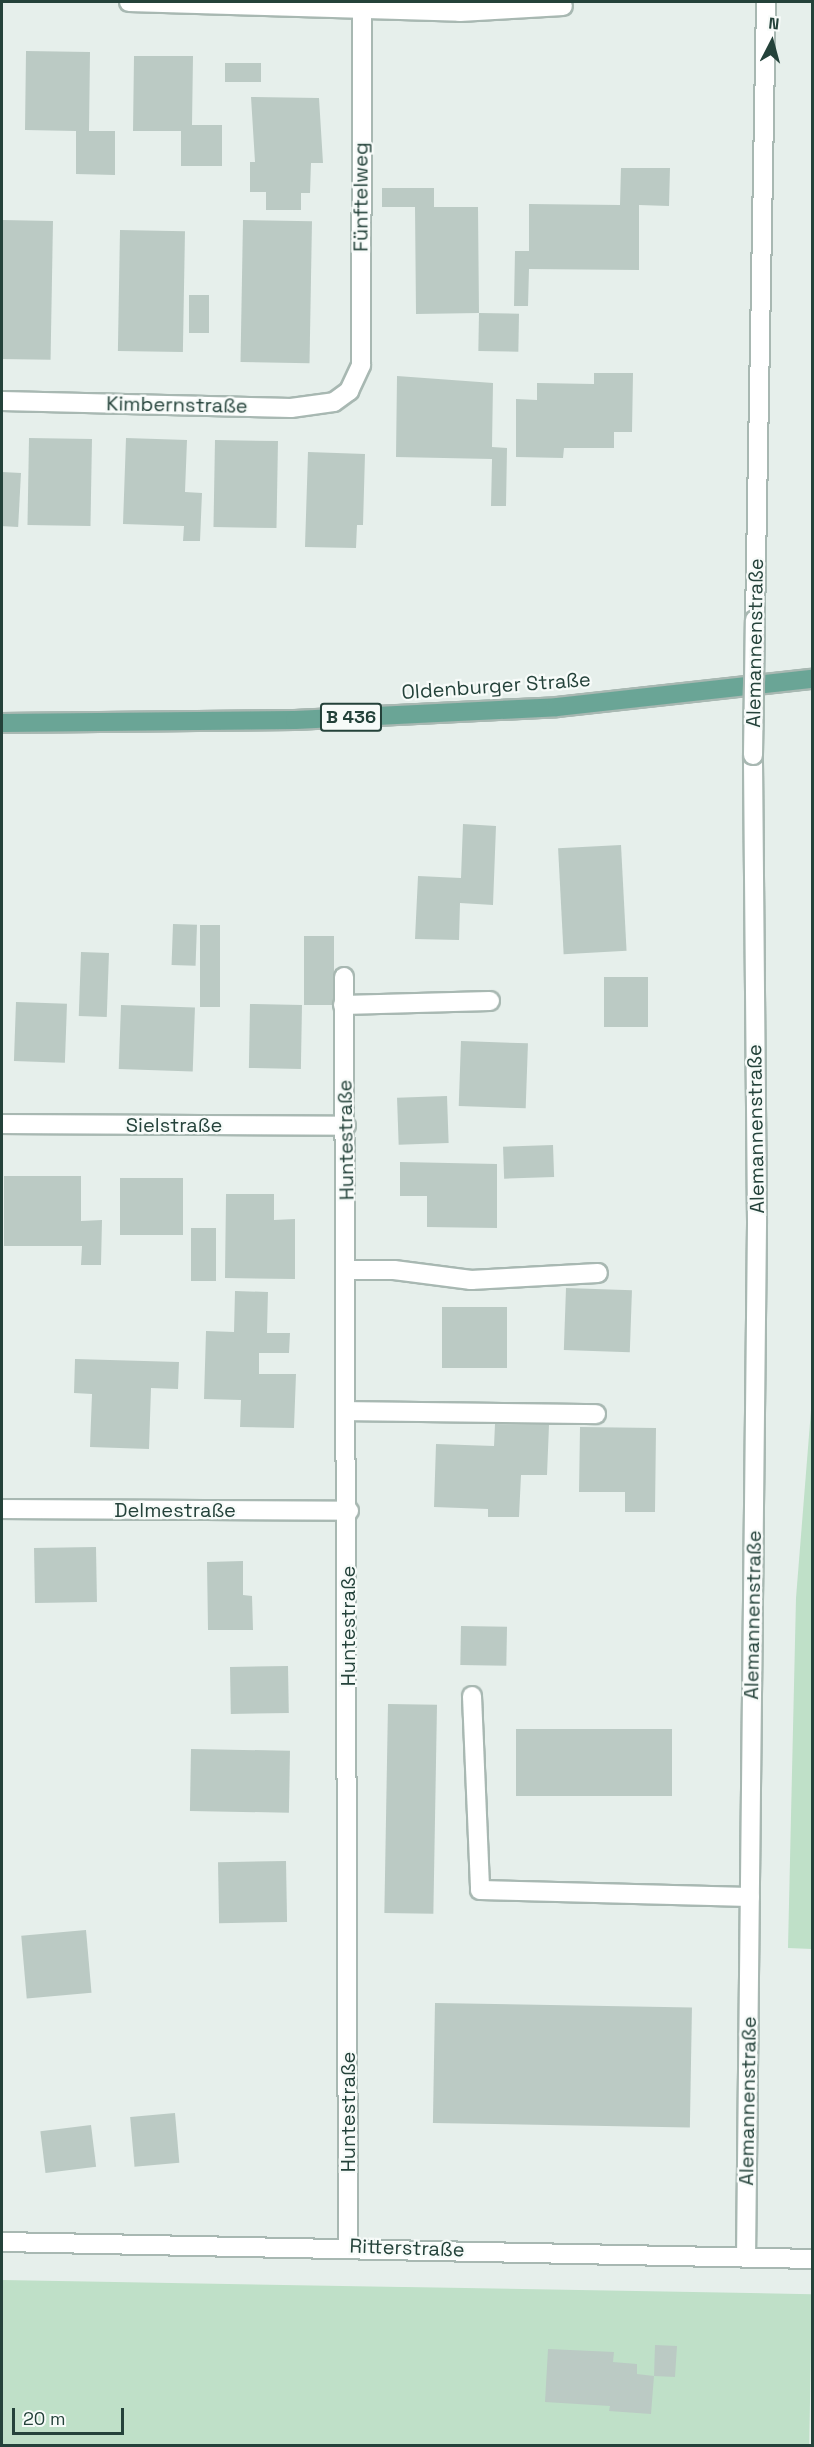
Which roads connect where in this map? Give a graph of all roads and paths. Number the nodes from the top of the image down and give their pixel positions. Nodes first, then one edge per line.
1 (129, 2) edge
2 (766, 2) edge
3 (361, 6) edge
4 (563, 6) dead end
5 (349, 391) joint
6 (2, 401) edge
7 (813, 679) edge
8 (2, 723) edge
9 (344, 977) dead end
10 (490, 1001) dead end
11 (343, 1005) junction
12 (2, 1124) edge
13 (346, 1126) junction
14 (347, 1270) junction
15 (598, 1273) dead end
16 (348, 1411) junction
17 (596, 1413) dead end
18 (2, 1509) edge
19 (349, 1511) junction
20 (472, 1696) dead end
21 (750, 1897) junction
22 (2, 2242) edge
23 (348, 2246) junction
24 (746, 2258) junction
25 (813, 2259) edge

1 - 3 street
2 - 21 street, Alemannenstraße, bridge
3 - 4 street
3 - 5 street, Fünftelweg
5 - 6 street, Kimbernstraße
7 - 8 main road, Oldenburger Straße / B 436
9 - 11 street, Huntestraße
10 - 11 street
11 - 13 street, Huntestraße
12 - 13 street, Sielstraße
13 - 14 street, Huntestraße
14 - 15 street
14 - 16 street, Huntestraße
16 - 17 street
16 - 19 street, Huntestraße
18 - 19 street, Delmestraße
19 - 23 street, Huntestraße
20 - 21 street
21 - 24 street, Alemannenstraße
22 - 23 street, Ritterstraße
23 - 24 street, Ritterstraße
24 - 25 street, Ritterstraße

